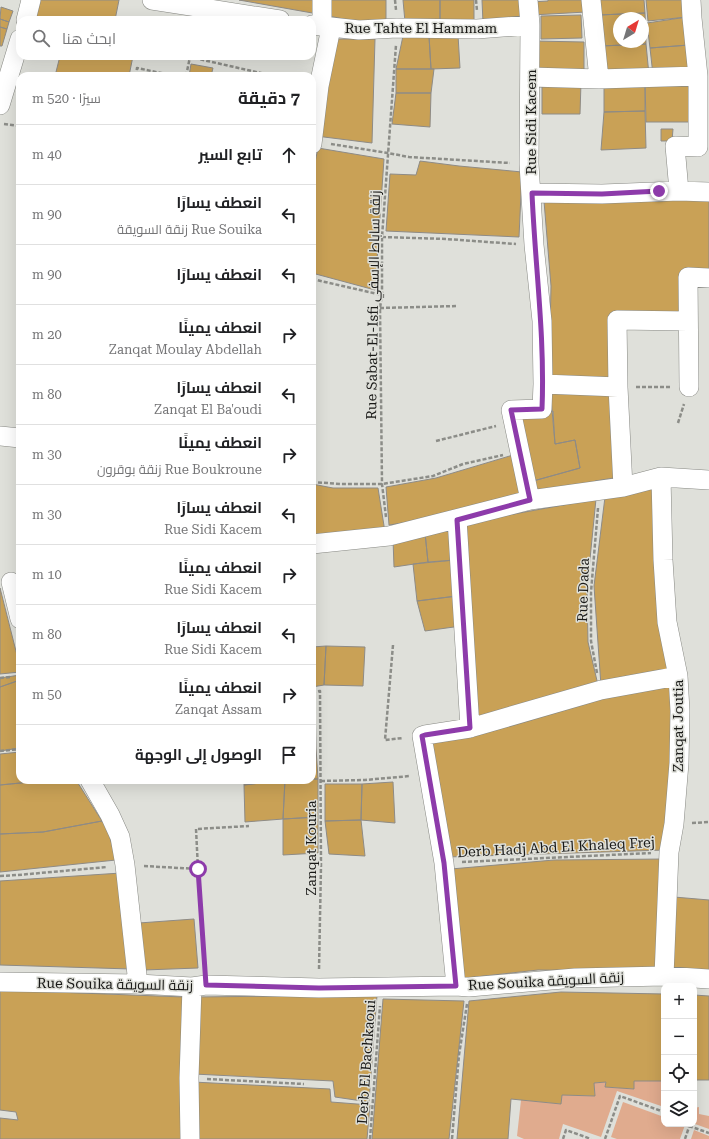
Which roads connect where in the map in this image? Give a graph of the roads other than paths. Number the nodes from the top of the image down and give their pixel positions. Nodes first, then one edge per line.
1 (152, 0) edge
2 (322, 0) edge
3 (528, 0) edge
4 (591, 0) edge
5 (697, 12) edge
6 (254, 16) edge
7 (530, 25) junction
8 (322, 26) edge
9 (16, 52) edge
10 (698, 76) junction
11 (531, 77) junction
12 (599, 79) junction
13 (0, 106) edge
14 (316, 110) edge
15 (679, 191) junction
16 (709, 192) edge
17 (532, 193) junction
18 (709, 278) edge
19 (688, 321) junction
20 (543, 384) junction
21 (689, 387) road end
22 (618, 388) junction
23 (0, 436) edge
24 (16, 438) edge
25 (661, 477) junction
26 (709, 480) edge
27 (623, 487) junction
28 (530, 500) junction
29 (457, 520) junction
30 (316, 544) edge
31 (10, 581) edge
32 (16, 604) edge
33 (678, 676) junction
34 (470, 728) junction
35 (92, 784) edge
36 (664, 976) junction
37 (709, 979) edge
38 (0, 982) edge
39 (138, 984) junction
40 (199, 986) junction
41 (463, 986) junction
42 (190, 1139) edge

1 - 6 street
2 - 8 street
3 - 7 street, Rue Sidi Kacem
4 - 12 street
5 - 10 street
7 - 8 street, Rue Tahte El Hammam
7 - 11 street, Rue Sidi Kacem
8 - 14 street
9 - 13 street
10 - 12 street
10 - 15 street
11 - 12 street
11 - 17 street, Rue Sidi Kacem
15 - 16 street
15 - 17 street
17 - 20 street, Rue Sidi Kacem
18 - 19 street
19 - 21 street
19 - 22 street
20 - 22 street
20 - 28 street, Rue Sidi Kacem
22 - 27 street
23 - 24 street
25 - 26 street
25 - 27 street
25 - 33 street, Zanqat Joutia
27 - 28 street
28 - 29 street
29 - 30 street
29 - 34 street
31 - 32 street
33 - 34 street
33 - 36 street, Zanqat Joutia
34 - 41 street
35 - 39 street
36 - 37 street, Rue Souika زنقة السويقة
36 - 41 street, Rue Souika زنقة السويقة
38 - 39 street, Rue Souika زنقة السويقة
39 - 40 street, Rue Souika زنقة السويقة
40 - 41 street, Rue Souika زنقة السويقة
40 - 42 street

